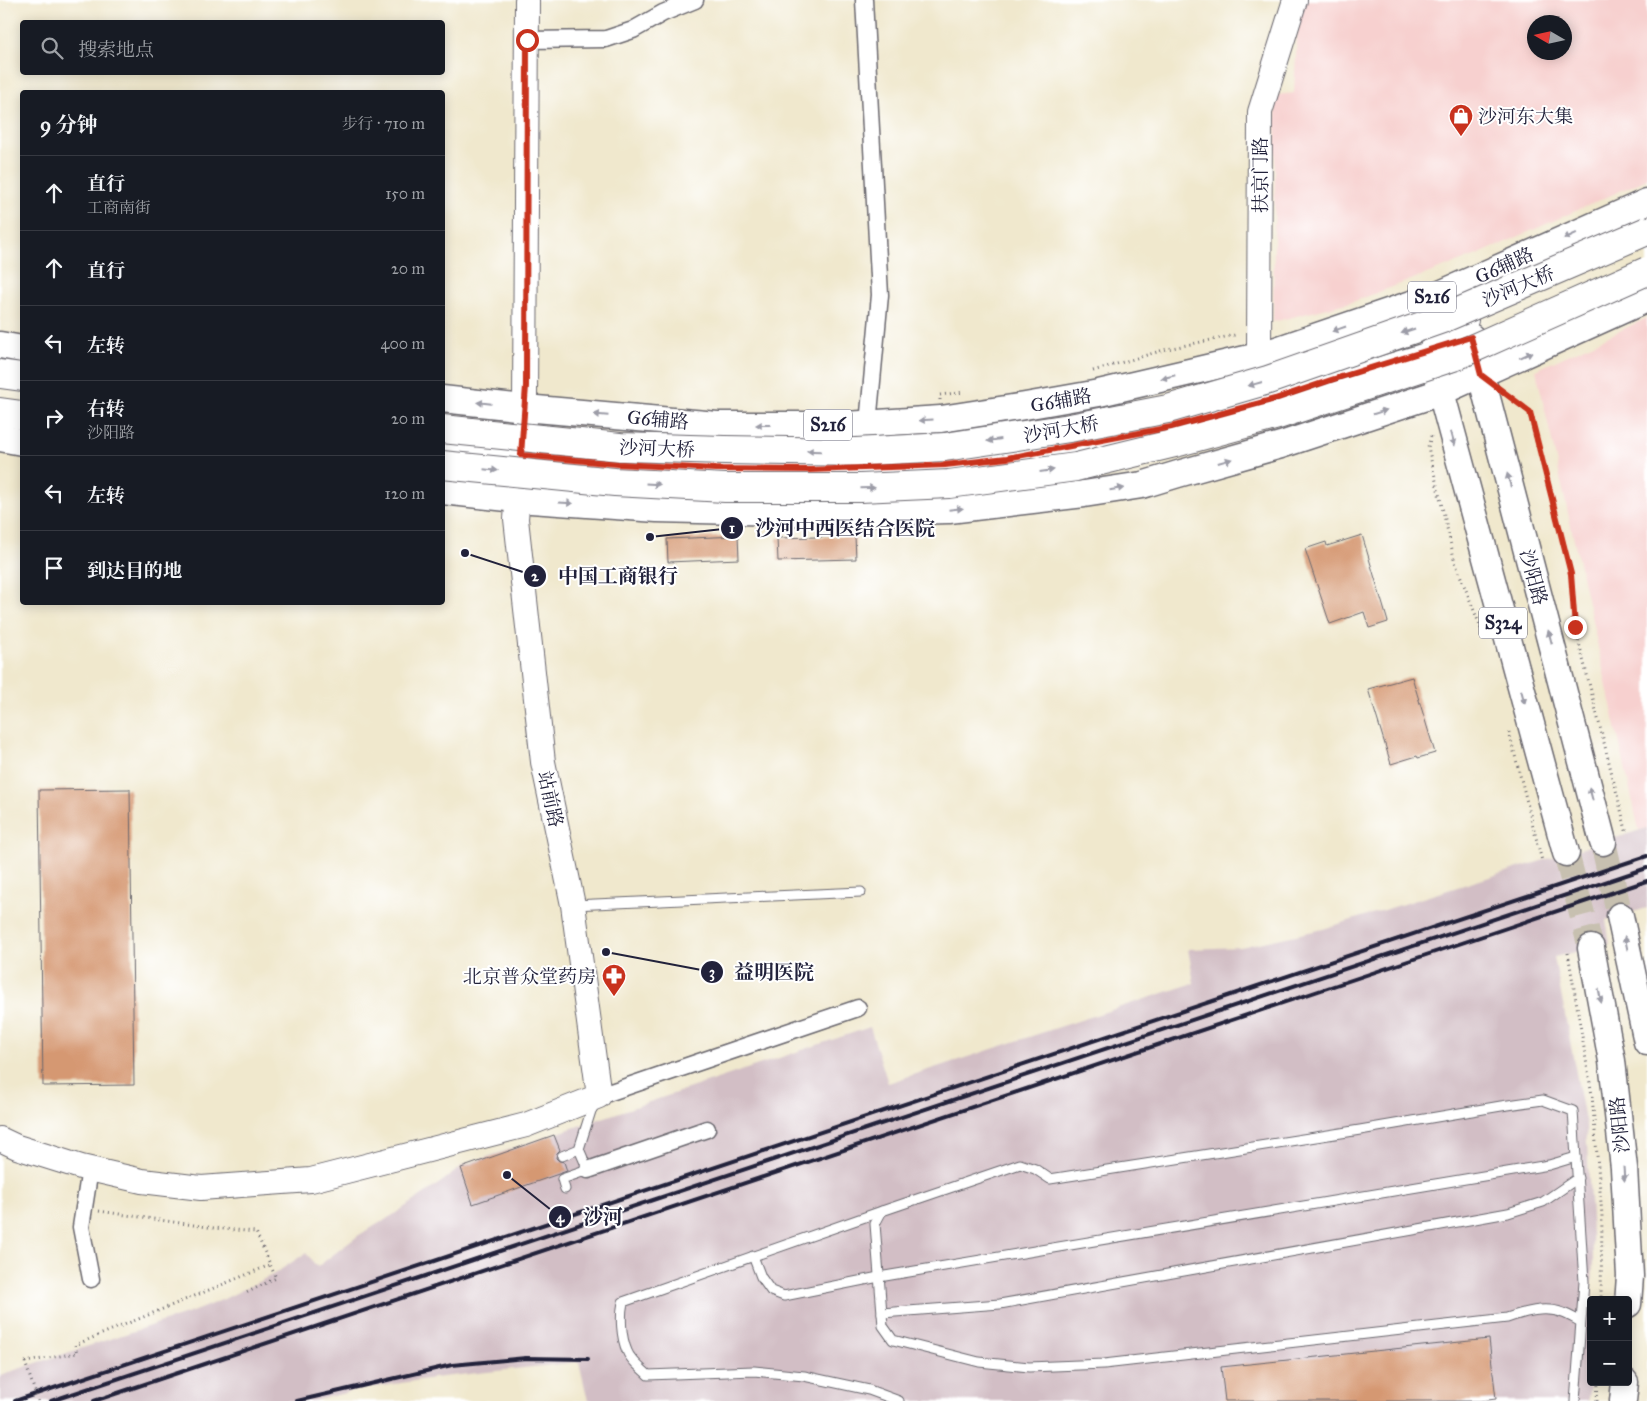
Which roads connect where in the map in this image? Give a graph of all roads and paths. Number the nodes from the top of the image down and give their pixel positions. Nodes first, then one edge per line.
1 (527, 0) edge
2 (695, 0) edge
3 (864, 0) edge
4 (1296, 0) edge
5 (527, 40) junction
6 (1647, 202) edge
7 (1610, 218) junction
8 (1647, 231) edge
9 (1647, 242) edge
10 (1647, 260) edge
11 (1647, 271) edge
12 (1572, 274) junction
13 (1647, 299) edge
14 (1459, 332) junction
15 (0, 345) edge
16 (20, 349) edge
17 (1430, 350) junction
18 (1259, 356) junction
19 (0, 374) edge
20 (1481, 375) junction
21 (20, 378) edge
22 (1441, 392) junction
23 (445, 399) edge
24 (525, 408) junction
25 (0, 412) edge
26 (20, 415) edge
27 (868, 424) junction
28 (1432, 428) dead end
29 (445, 429) edge
30 (0, 438) edge
31 (20, 442) edge
32 (445, 448) edge
33 (521, 455) junction
34 (445, 465) edge
35 (445, 491) edge
36 (517, 499) junction
37 (1485, 638) dead end
38 (1509, 731) dead end
39 (1615, 838) joint
40 (1554, 857) joint
41 (860, 892) dead end
42 (573, 905) junction
43 (1620, 916) tunnel mouth
44 (1580, 951) joint
45 (858, 1008) dead end
46 (1647, 1042) edge
47 (599, 1096) junction
48 (707, 1129) dead end
49 (0, 1139) edge
50 (580, 1148) junction
51 (562, 1156) dead end
52 (1576, 1157) junction
53 (90, 1169) junction
54 (588, 1170) junction
55 (1578, 1178) junction
56 (565, 1189) dead end
57 (84, 1209) junction
58 (882, 1211) junction
59 (754, 1256) junction
60 (270, 1265) junction
61 (879, 1277) junction
62 (91, 1279) dead end
63 (244, 1294) dead end
64 (1601, 1296) edge
65 (1629, 1296) edge
66 (882, 1313) junction
67 (1581, 1322) junction
68 (1598, 1386) edge
69 (1625, 1386) edge
70 (38, 1401) edge
71 (899, 1401) edge
72 (1575, 1401) edge
73 (1597, 1401) edge
74 (1623, 1401) edge

1 - 5 street, 站前路
2 - 5 street
3 - 27 street
4 - 18 street, 扶京门路
5 - 24 street, 站前路
6 - 7 main road, G6辅路 / S216
7 - 12 street
7 -> 18 main road, G6辅路 / S216
8 -> 29 highway, 沙河大桥, bridge
9 - 12 street
10 - 14 street
34 -> 11 highway, 沙河大桥, bridge
12 - 14 street
20 -> 13 main road
14 - 17 street
14 - 20 main road, 沙阳路 / S324
15 - 16 main road
17 - 22 street
17 - 33 street
18 -> 27 main road, G6辅路 / S216
19 - 21 highway
20 - 22 main road
39 -> 20 main road, 沙阳路 / S324
20 - 39 path
36 -> 22 main road
22 -> 40 main road, S324
24 -> 23 main road, G6辅路 / S216
27 -> 24 main road, G6辅路 / S216
24 - 33 street, 站前路
25 - 26 highway
28 - 37 path
30 - 31 main road
32 - 33 street
33 - 36 street, 站前路
35 - 36 main road
36 - 42 street, 站前路
38 - 40 path
41 - 42 lane
42 - 47 street, 站前路
46 -> 43 main road
44 - 64 path
44 -> 65 main road, 沙阳路
45 - 47 street
47 - 50 lane
47 - 53 street
48 - 54 street
49 - 53 street
50 - 51 lane
50 - 54 lane
52 - 55 lane
52 - 58 lane
52 - 61 lane
53 - 57 street
54 - 56 lane
55 - 66 lane
55 - 67 lane
57 - 60 path
57 - 62 street
58 - 59 lane
58 - 61 lane
59 - 61 lane
59 - 71 lane
60 - 63 path
60 - 70 path, bridge
61 - 66 lane
66 - 67 lane
67 - 72 lane
68 - 73 path
69 - 74 main road

